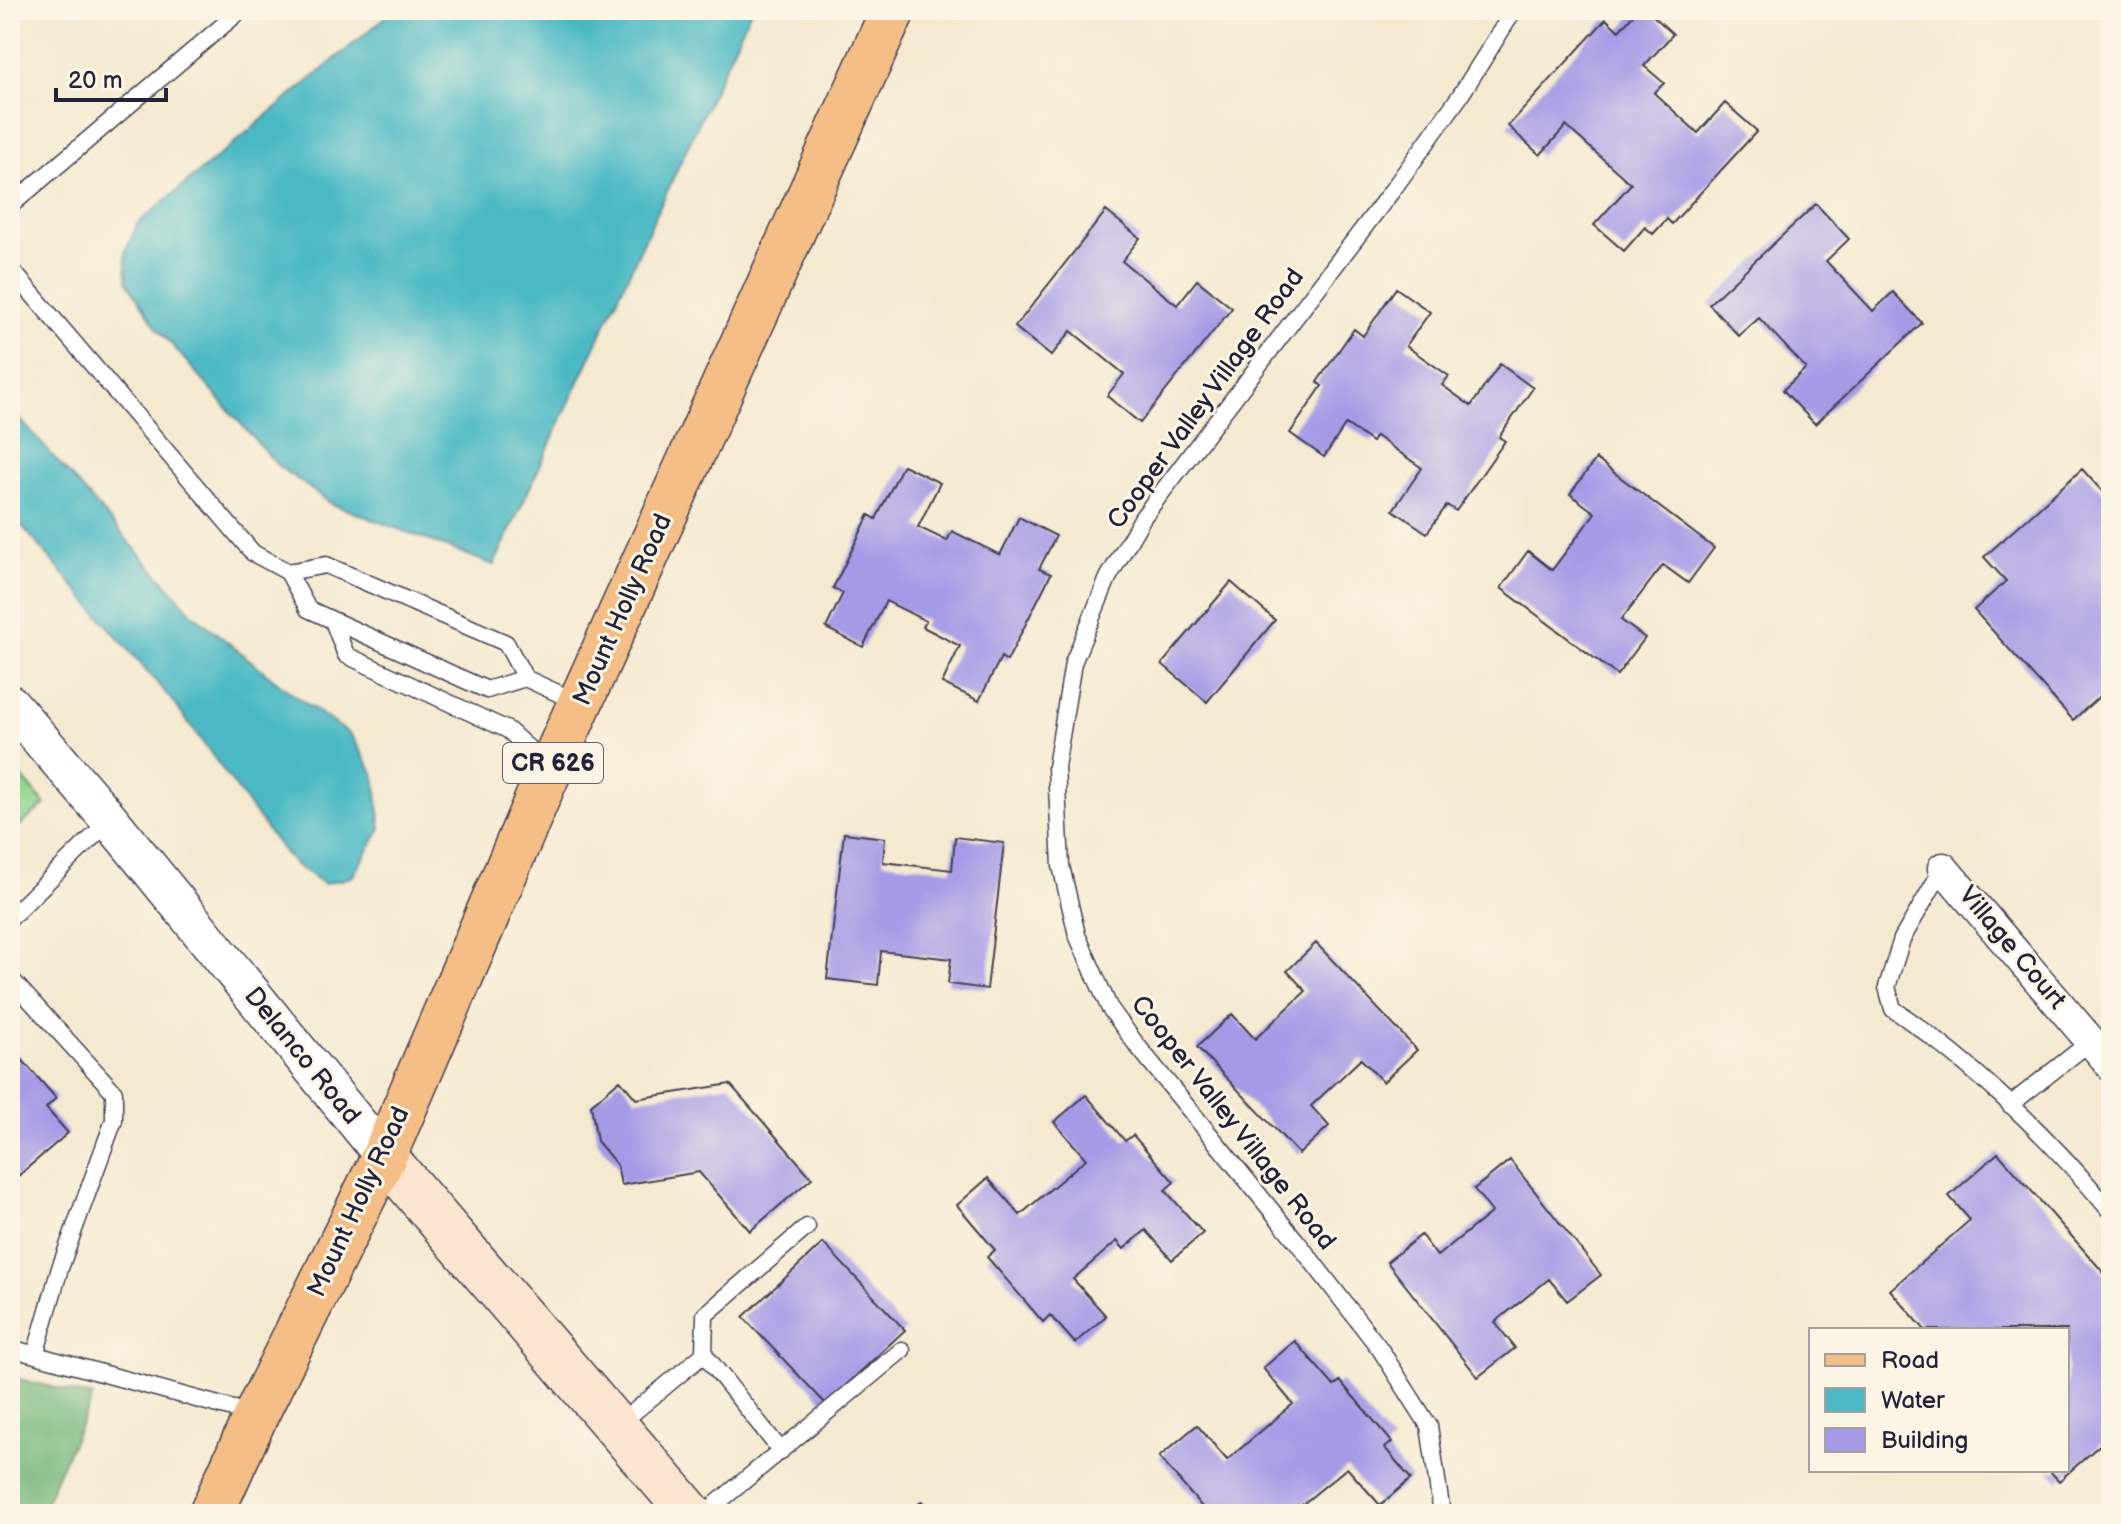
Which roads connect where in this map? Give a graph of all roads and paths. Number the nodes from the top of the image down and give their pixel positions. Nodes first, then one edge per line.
1 (241, 10) edge
2 (893, 10) edge
3 (1514, 10) edge
4 (10, 206) edge
5 (10, 268) edge
6 (288, 572) junction
7 (333, 621) junction
8 (525, 678) junction
9 (580, 703) junction
10 (10, 704) edge
11 (543, 785) junction
12 (110, 820) junction
13 (1943, 868) joint
14 (10, 918) edge
15 (10, 978) edge
16 (2091, 1041) junction
17 (2111, 1065) edge
18 (2010, 1105) junction
19 (384, 1156) junction
20 (2111, 1212) edge
21 (807, 1227) dead end
22 (10, 1348) edge
23 (902, 1350) dead end
24 (704, 1354) junction
25 (35, 1355) junction
26 (256, 1415) junction
27 (616, 1427) junction
28 (781, 1451) junction
29 (211, 1514) edge
30 (691, 1514) edge
31 (704, 1514) edge
32 (1442, 1514) edge

1 - 4 lane
2 - 9 main road, Mount Holly Road / CR 626
3 - 32 lane, Cooper Valley Village Road
5 - 6 lane
6 - 7 lane
6 - 8 lane
7 - 8 lane
7 - 11 lane
8 - 9 lane
9 - 11 main road, Mount Holly Road / CR 626
10 - 12 street, Delanco Road
11 - 19 main road, Mount Holly Road / CR 626
12 - 14 lane
12 - 19 street, Delanco Road
13 - 16 street, Village Court
13 - 18 lane
15 - 25 lane
16 - 17 street, Village Court
16 - 18 lane
18 - 20 lane
19 - 26 main road, Mount Holly Road / CR 626
19 - 27 main road, Delanco Road
21 - 24 lane
22 - 25 lane
23 - 28 lane
24 - 27 lane
24 - 28 lane
25 - 26 lane
26 - 29 main road, Mount Holly Road / CR 626
27 - 30 main road, Delanco Road
28 - 31 lane

